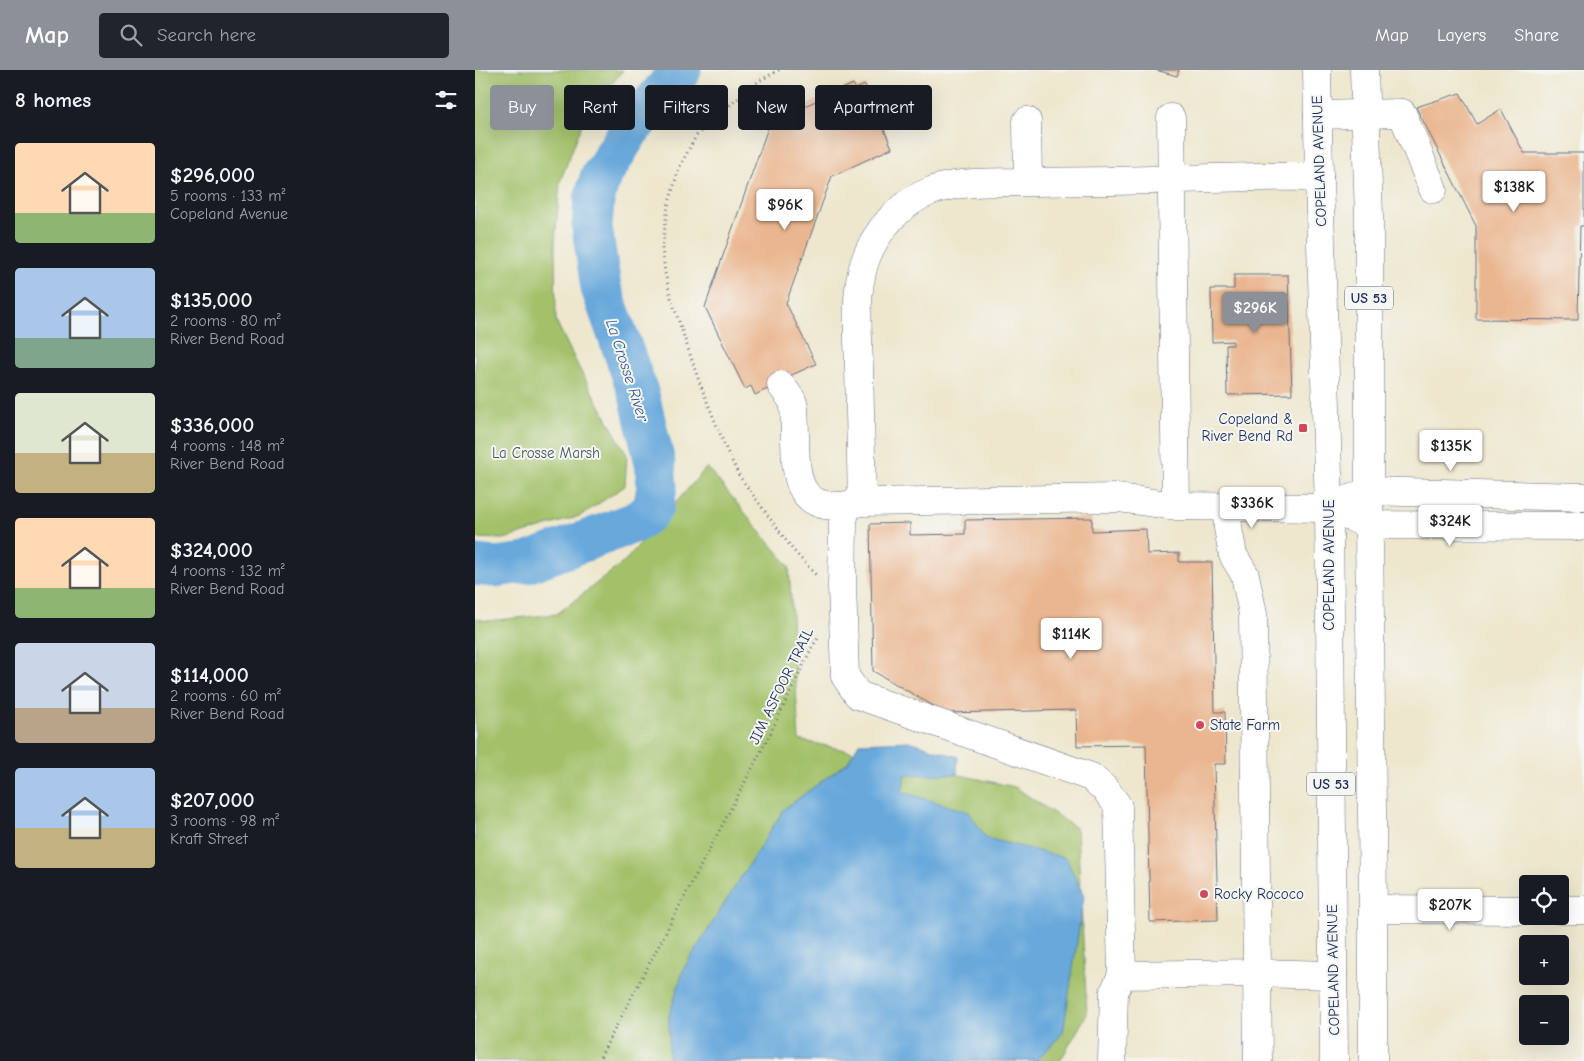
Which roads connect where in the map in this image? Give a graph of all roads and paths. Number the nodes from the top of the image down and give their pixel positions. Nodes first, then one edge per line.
1 (779, 70) edge
2 (1317, 70) edge
3 (1364, 70) edge
4 (1365, 114) junction
5 (1318, 116) junction
6 (1171, 118) dead end
7 (1027, 121) dead end
8 (1319, 177) junction
9 (1171, 180) junction
10 (1028, 182) junction
11 (1433, 189) dead end
12 (781, 385) dead end
13 (1369, 491) junction
14 (1584, 496) edge
15 (854, 504) junction
16 (1175, 506) junction
17 (1227, 507) junction
18 (1329, 508) junction
19 (1369, 526) junction
20 (1584, 526) edge
21 (818, 578) dead end
22 (821, 634) dead end
23 (1373, 909) junction
24 (1519, 910) edge
25 (1569, 910) edge
26 (1584, 910) edge
27 (1257, 973) junction
28 (1122, 975) junction
29 (1333, 975) junction
30 (598, 1061) edge
31 (1112, 1061) edge
32 (1258, 1061) edge
33 (1334, 1061) edge
34 (1358, 1061) edge
35 (1373, 1061) edge

1 - 21 path
2 - 5 main road, COPELAND AVENUE / US 53
3 - 4 main road, US 53
4 - 5 main road
4 - 11 main road
4 - 13 main road, US 53
5 - 8 main road, COPELAND AVENUE / US 53
6 - 9 main road
7 - 10 main road
8 - 9 main road
8 - 18 main road, COPELAND AVENUE / US 53
9 - 10 main road
9 - 16 main road
10 - 15 main road
12 - 15 main road
13 - 14 main road
13 - 18 main road
13 - 19 main road, US 53
15 - 16 main road
15 - 28 main road
16 - 17 main road
17 - 18 main road
17 - 27 main road
18 - 19 main road
18 - 29 main road, COPELAND AVENUE / US 53
19 - 20 main road
19 - 23 main road, US 53
22 - 30 path, JIM ASFOOR TRAIL
23 - 24 main road
23 - 35 main road, US 53
25 - 26 main road
27 - 28 main road
27 - 29 main road
27 - 32 main road
28 - 31 main road
29 - 33 main road, COPELAND AVENUE / US 53
29 - 34 main road

